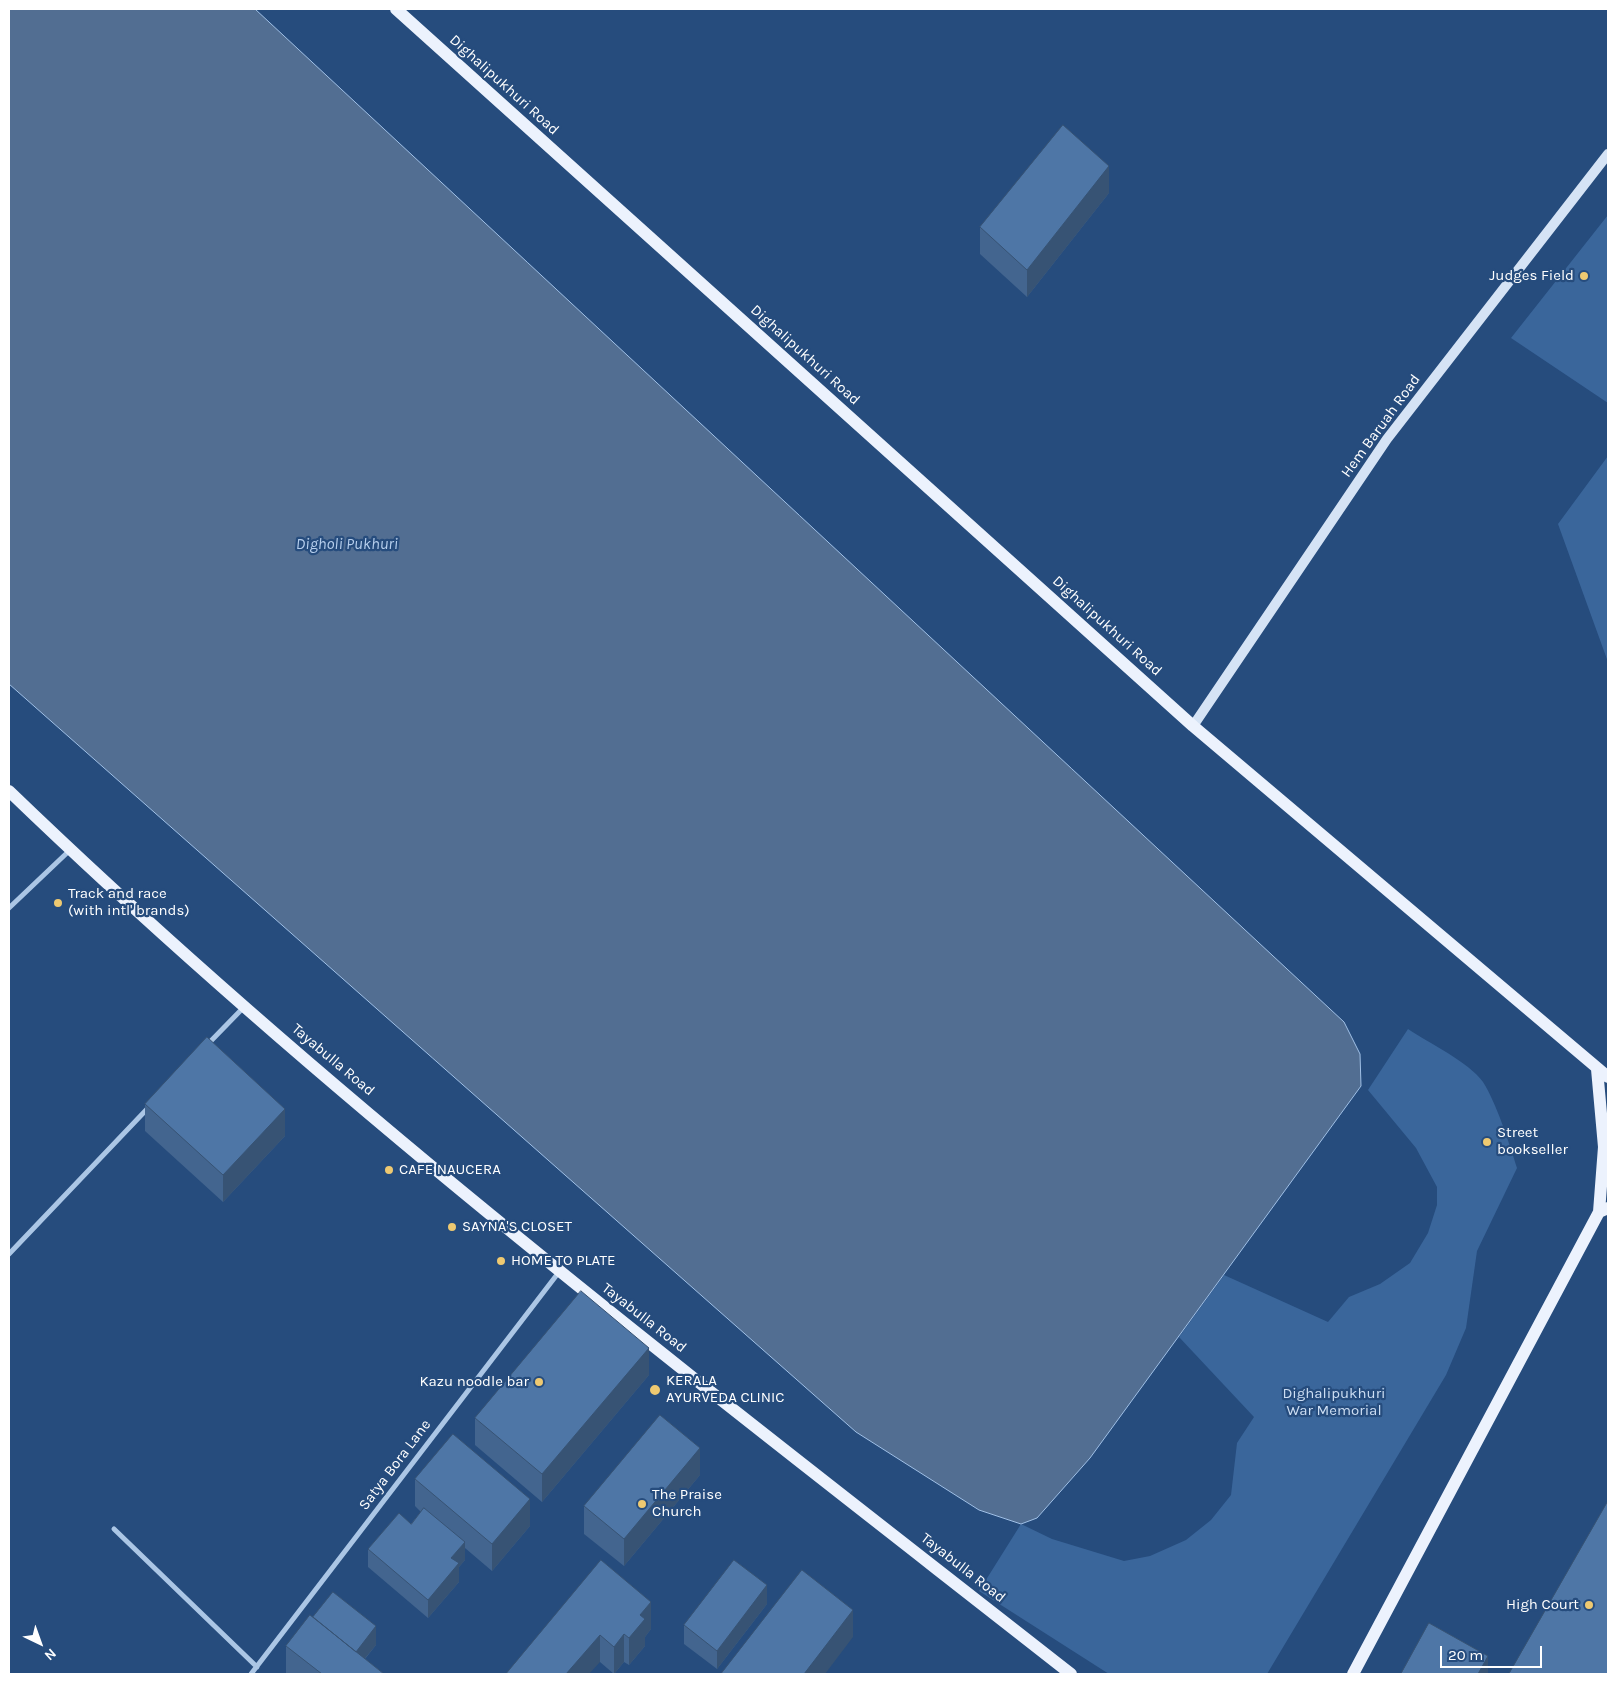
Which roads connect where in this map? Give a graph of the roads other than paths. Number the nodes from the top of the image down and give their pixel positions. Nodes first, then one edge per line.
1 (396, 9) edge
2 (1608, 154) edge
3 (1193, 726) junction
4 (9, 791) edge
5 (70, 850) junction
6 (9, 908) edge
7 (244, 1006) junction
8 (204, 1049) edge
9 (1597, 1069) junction
10 (1608, 1077) edge
11 (157, 1098) edge
12 (1604, 1210) edge
13 (9, 1254) edge
14 (559, 1271) junction
15 (114, 1529) dead end
16 (257, 1667) junction
17 (251, 1674) edge
18 (1071, 1674) edge
19 (1353, 1674) edge

1 - 3 main road, Dighalipukhuri Road
2 - 3 street, Hem Baruah Road
3 - 9 main road, Dighalipukhuri Road
4 - 5 main road, Tayabulla Road
5 - 6 street
5 - 7 main road, Tayabulla Road
7 - 8 street
7 - 14 main road, Tayabulla Road
9 - 10 main road, Dighalipukhuri Road
9 - 12 main road
11 - 13 street
12 - 19 main road
14 - 16 street, Satya Bora Lane
14 - 18 main road, Tayabulla Road
15 - 16 street
16 - 17 street, Satya Bora Lane

